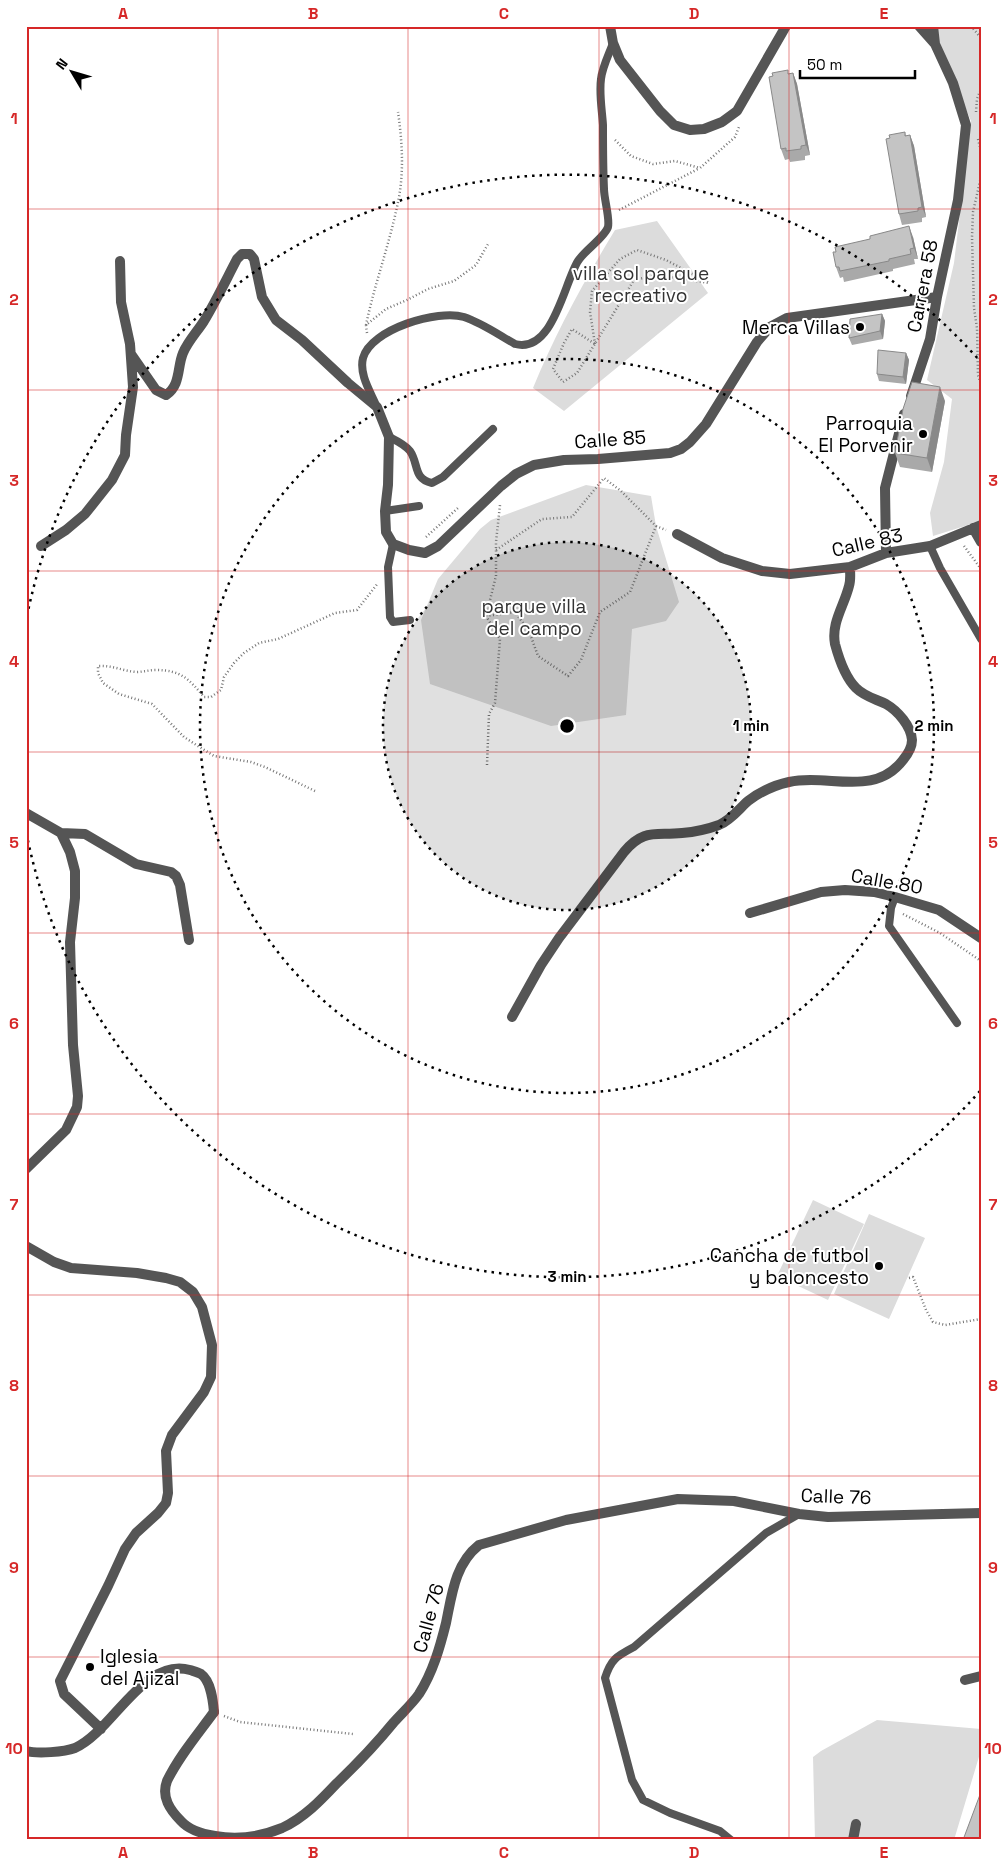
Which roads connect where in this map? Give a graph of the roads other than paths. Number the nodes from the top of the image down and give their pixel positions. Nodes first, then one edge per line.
1 (610, 26) edge
2 (786, 26) edge
3 (919, 26) edge
4 (933, 26) edge
5 (613, 43) junction
6 (936, 44) junction
7 (120, 261) dead end
8 (937, 298) junction
9 (131, 354) junction
10 (376, 407) junction
11 (493, 429) dead end
12 (389, 437) junction
13 (418, 506) dead end
14 (385, 511) junction
15 (977, 527) edge
16 (677, 534) dead end
17 (981, 542) edge
18 (393, 544) junction
19 (41, 546) dead end
20 (930, 546) junction
21 (886, 553) junction
22 (850, 567) junction
23 (410, 620) dead end
24 (981, 639) edge
25 (26, 813) edge
26 (61, 833) junction
27 (895, 897) junction
28 (750, 913) dead end
29 (981, 938) edge
30 (189, 940) dead end
31 (512, 1017) dead end
32 (958, 1023) dead end
33 (26, 1170) edge
34 (26, 1246) edge
35 (981, 1512) edge
36 (799, 1514) junction
37 (981, 1676) edge
38 (965, 1680) dead end
39 (101, 1730) junction
40 (26, 1750) edge
41 (856, 1824) dead end
42 (732, 1840) edge
43 (853, 1840) edge

1 - 5 street
2 - 5 street
3 - 6 street
4 - 6 street, Carrera 58
5 - 10 lane
6 - 8 street, Carrera 58
7 - 9 street
8 - 18 street, Calle 85
8 - 21 street, Carrera 58
9 - 10 street
9 - 19 street
10 - 12 street
11 - 12 lane
12 - 14 street
13 - 14 lane
14 - 18 street
15 - 17 street
15 - 20 street, Calle 83
16 - 22 street, Calle 83
18 - 23 lane
20 - 21 street, Calle 83
20 - 24 lane
21 - 22 street, Calle 83
22 - 31 street
25 - 26 street
26 - 30 street
26 - 33 street
27 - 28 street, Calle 80
27 - 29 street, Calle 80
27 - 32 lane
34 - 39 street
35 - 36 street, Calle 76
36 - 39 street, Calle 76
36 - 42 lane
37 - 38 street
39 - 40 street
41 - 43 street

